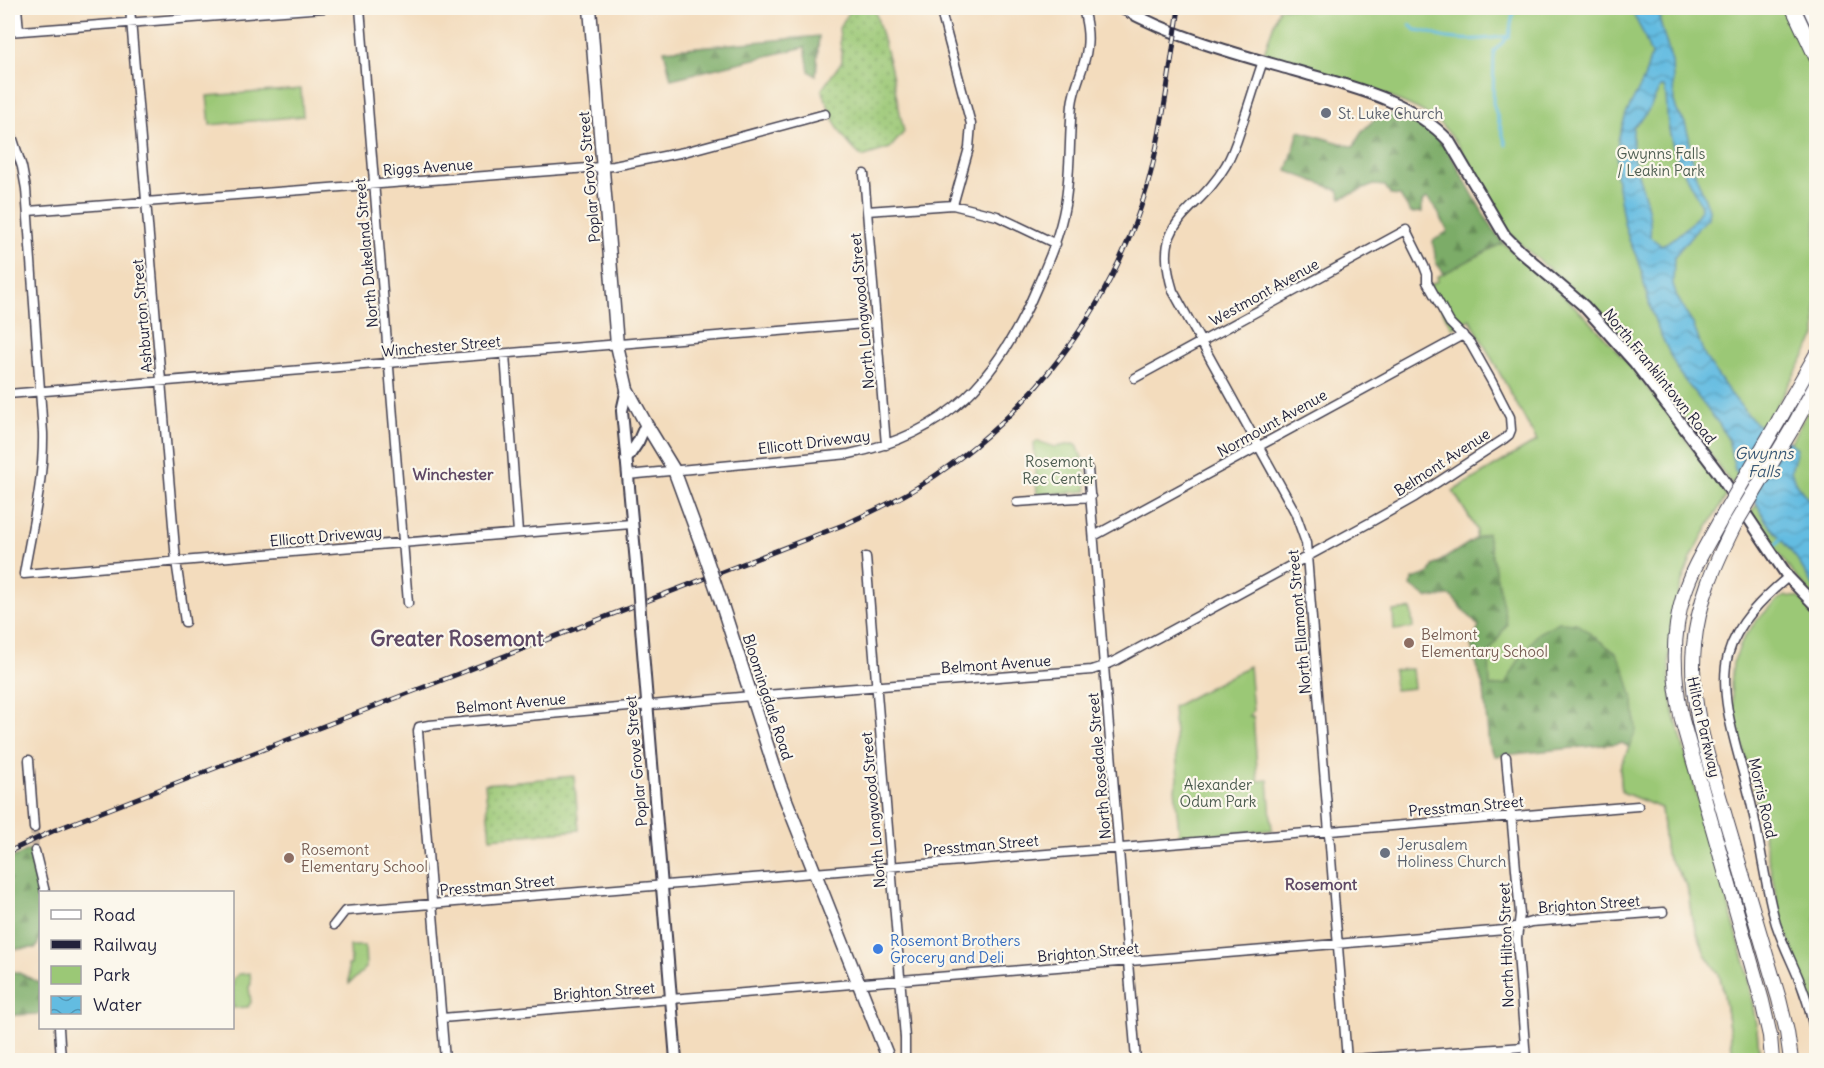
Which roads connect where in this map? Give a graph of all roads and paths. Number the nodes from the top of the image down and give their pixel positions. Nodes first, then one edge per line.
1 (17, 8) edge
2 (130, 8) edge
3 (324, 8) edge
4 (360, 8) edge
5 (590, 8) edge
6 (940, 8) edge
7 (1083, 8) edge
8 (1122, 8) edge
9 (1793, 8) edge
10 (1810, 8) edge
11 (1816, 21) edge
12 (131, 23) junction
13 (8, 32) edge
14 (19, 32) junction
15 (1816, 57) edge
16 (1263, 61) junction
17 (825, 114) dead end
18 (8, 124) edge
19 (603, 167) junction
20 (864, 174) dead end
21 (374, 185) junction
22 (146, 202) junction
23 (953, 205) junction
24 (28, 211) junction
25 (867, 211) junction
26 (1056, 244) junction
27 (876, 323) junction
28 (1462, 335) junction
29 (1202, 342) junction
30 (617, 345) junction
31 (505, 354) junction
32 (1816, 354) edge
33 (389, 363) junction
34 (1135, 378) dead end
35 (160, 382) junction
36 (1816, 385) edge
37 (627, 389) junction
38 (40, 392) junction
39 (8, 394) edge
40 (645, 424) junction
41 (886, 445) junction
42 (1259, 445) junction
43 (626, 460) junction
44 (1088, 469) dead end
45 (674, 470) junction
46 (627, 475) junction
47 (1091, 496) junction
48 (1017, 502) dead end
49 (631, 524) junction
50 (518, 533) junction
51 (1094, 536) junction
52 (403, 543) junction
53 (1308, 556) junction
54 (866, 557) dead end
55 (176, 561) junction
56 (1788, 577) junction
57 (408, 603) dead end
58 (1816, 606) edge
59 (185, 622) dead end
60 (1104, 666) junction
61 (876, 686) junction
62 (752, 696) junction
63 (646, 706) junction
64 (1506, 757) dead end
65 (29, 760) dead end
66 (1638, 806) dead end
67 (1511, 816) junction
68 (34, 828) tunnel mouth
69 (1328, 831) junction
70 (1119, 848) junction
71 (35, 851) tunnel mouth
72 (891, 866) junction
73 (814, 872) junction
74 (662, 885) junction
75 (45, 891) edge
76 (432, 903) junction
77 (1663, 912) dead end
78 (334, 925) dead end
79 (1518, 926) junction
80 (1339, 944) junction
81 (1128, 962) junction
82 (901, 981) junction
83 (858, 984) junction
84 (670, 1000) junction
85 (442, 1018) junction
86 (59, 1029) edge
87 (1816, 1041) edge
88 (1524, 1047) junction
89 (61, 1060) edge
90 (445, 1060) edge
91 (675, 1060) edge
92 (889, 1060) edge
93 (905, 1060) edge
94 (1136, 1060) edge
95 (1339, 1060) edge
96 (1347, 1060) edge
97 (1526, 1060) edge
98 (1772, 1060) edge
99 (1791, 1060) edge

1 - 14 street
2 - 12 street, Ashburton Street
3 - 12 street
4 - 21 street, North Dukeland Street
5 - 19 main road, Poplar Grove Street
6 - 23 street
7 - 26 street, Ellicott Driveway
8 - 16 street, North Franklintown Road
9 - 15 main road
10 - 11 main road
12 - 14 street
12 - 22 street, Ashburton Street
13 - 14 street
16 - 29 street, North Ellamont Street
16 - 56 street, North Franklintown Road
17 - 19 street, Riggs Avenue
18 - 24 street
19 - 21 street, Riggs Avenue
19 - 30 main road, Poplar Grove Street
20 - 25 street, North Longwood Street
21 - 22 street, Riggs Avenue
21 - 33 street, North Dukeland Street
22 - 24 street, Riggs Avenue
22 - 35 street, Ashburton Street
23 - 25 street
23 - 26 street
24 - 38 street
25 - 27 street, North Longwood Street
26 - 41 street, Ellicott Driveway
27 - 30 street, Winchester Street
27 - 41 street, North Longwood Street
28 - 29 street, Westmont Avenue
28 - 42 street, Normount Avenue
28 - 53 street, Belmont Avenue
29 - 34 street, Westmont Avenue
29 - 42 street, North Ellamont Street
30 - 31 street, Winchester Street
30 - 37 main road, Bloomingdale Road
31 - 33 street, Winchester Street
31 - 50 street
32 - 98 main road, Hilton Parkway, bridge
33 - 35 street, Winchester Street
33 - 52 street, North Dukeland Street
35 - 38 street, Winchester Street
35 - 55 street, Ashburton Street
36 - 99 main road, Hilton Parkway, bridge
37 - 40 main road, Bloomingdale Road
37 - 43 street, Poplar Grove Street
38 - 39 street, Winchester Street
38 - 55 street, Ellicott Driveway
40 - 43 street
40 - 45 main road, Bloomingdale Road
41 - 45 street, Ellicott Driveway
42 - 51 street, Normount Avenue
42 - 53 street, North Ellamont Street
43 - 46 street, Poplar Grove Street
44 - 47 street, North Rosedale Street
45 - 46 street, Ellicott Driveway
45 - 62 main road, Bloomingdale Road, bridge
46 - 49 street, Poplar Grove Street
47 - 48 street
47 - 51 street, North Rosedale Street
49 - 50 street, Ellicott Driveway
49 - 63 street, Poplar Grove Street, bridge
50 - 52 street, Ellicott Driveway
51 - 60 street, North Rosedale Street
52 - 55 street, Ellicott Driveway
52 - 57 street, North Dukeland Street
53 - 60 street, Belmont Avenue
53 - 69 street, North Ellamont Street
54 - 61 street, North Longwood Street
55 - 59 street, Ashburton Street
56 - 58 street, North Franklintown Road
56 - 87 street, Morris Road
60 - 61 street, Belmont Avenue
60 - 70 street, North Rosedale Street
61 - 62 street, Belmont Avenue
61 - 72 street, North Longwood Street
62 - 63 street, Belmont Avenue
62 - 73 main road, Bloomingdale Road
63 - 74 street, Poplar Grove Street
63 - 76 street, Belmont Avenue
64 - 67 street, North Hilton Street
65 - 68 street
66 - 67 street, Presstman Street
67 - 69 street, Presstman Street
67 - 79 street, North Hilton Street
69 - 70 street, Presstman Street
69 - 80 street, North Ellamont Street
70 - 72 street, Presstman Street
70 - 81 street, North Rosedale Street
71 - 75 street
72 - 73 street, Presstman Street
72 - 82 street, North Longwood Street
73 - 74 street, Presstman Street
73 - 83 main road, Bloomingdale Road
74 - 76 street, Presstman Street
74 - 84 street, Poplar Grove Street
76 - 78 street, Presstman Street
76 - 85 street
77 - 79 street, Brighton Street
79 - 80 street, Brighton Street
79 - 88 street, North Hilton Street
80 - 81 street, Brighton Street
80 - 96 street, North Ellamont Street
81 - 82 street, Brighton Street
81 - 94 street, North Rosedale Street
82 - 83 street, Brighton Street
82 - 93 street, North Longwood Street
83 - 84 street, Brighton Street
83 - 92 main road, Bloomingdale Road
84 - 85 street, Brighton Street
84 - 91 street, Poplar Grove Street
85 - 90 street
86 - 89 street
88 - 96 street
88 - 97 street, North Hilton Street
95 - 96 street

